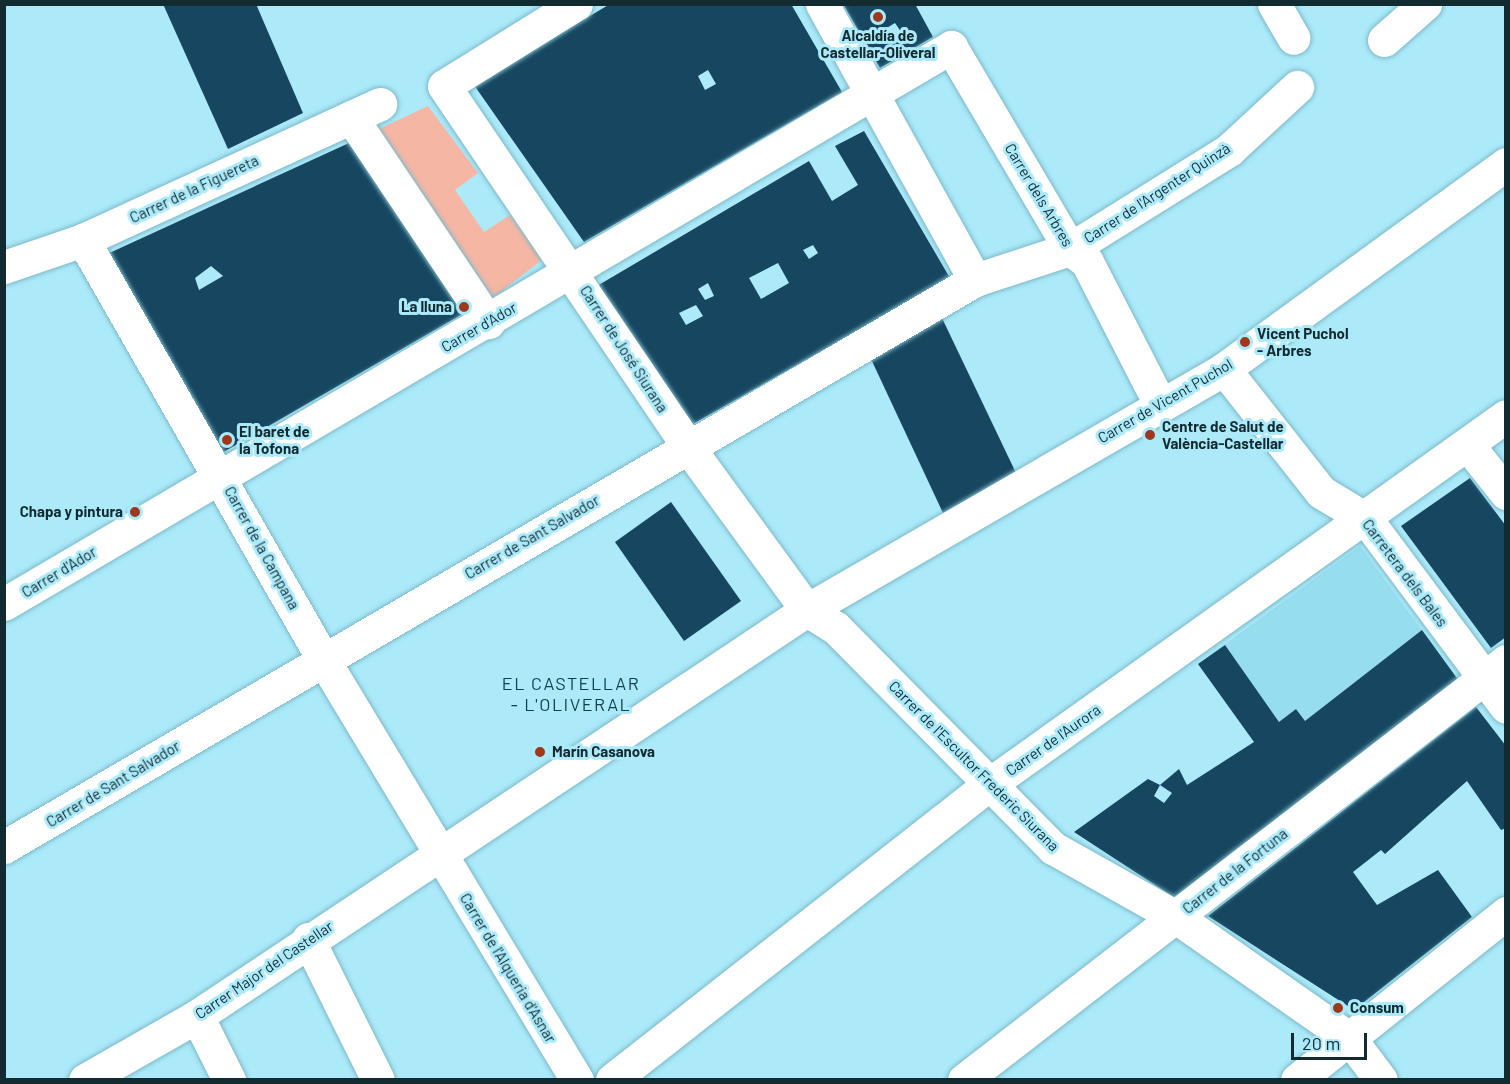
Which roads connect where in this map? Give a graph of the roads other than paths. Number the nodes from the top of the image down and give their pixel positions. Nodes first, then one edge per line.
1 (576, 4) edge
2 (822, 4) edge
3 (1274, 4) edge
4 (1425, 4) edge
5 (1294, 38) dead end
6 (1384, 40) dead end
7 (951, 47) joint
8 (1297, 87) dead end
9 (874, 95) junction
10 (380, 104) dead end
11 (351, 117) junction
12 (1506, 164) edge
13 (83, 240) junction
14 (1070, 249) junction
15 (4, 267) edge
16 (572, 270) junction
17 (975, 280) junction
18 (488, 322) junction
19 (1224, 369) junction
20 (1160, 404) junction
21 (1506, 416) edge
22 (1467, 444) junction
23 (688, 447) junction
24 (222, 476) junction
25 (1506, 493) edge
26 (1366, 519) junction
27 (4, 604) edge
28 (807, 610) junction
29 (323, 659) junction
30 (1494, 669) edge
31 (1506, 707) edge
32 (991, 783) junction
33 (4, 847) edge
34 (441, 856) junction
35 (1506, 913) edge
36 (1176, 917) junction
37 (308, 939) junction
38 (197, 1016) junction
39 (1350, 1039) junction
40 (572, 1078) edge
41 (85, 1080) edge
42 (229, 1080) edge
43 (378, 1080) edge
44 (612, 1080) edge
45 (964, 1080) edge
46 (1296, 1080) edge
47 (1382, 1080) edge

1 - 16 street, Carrer de José Siurana
2 - 9 street
3 - 5 street
4 - 6 street
7 - 9 street, Carrer d'Ador
7 - 14 street, Carrer dels Arbres
8 - 14 street, Carrer de l'Argenter Quinzà
9 - 16 street, Carrer d'Ador
9 - 17 street
10 - 11 street, Carrer de la Figuereta
11 - 13 street, Carrer de la Figuereta
11 - 18 street
12 - 19 street, Carrer de Vicent Puchol
13 - 15 street, Carrer de la Figuereta
13 - 24 street, Carrer de la Campana
14 - 17 street, Carrer de Sant Salvador
14 - 20 street, Carrer dels Arbres
16 - 18 street, Carrer d'Ador
16 - 23 street, Carrer de José Siurana
17 - 23 street, Carrer de Sant Salvador
18 - 24 street, Carrer d'Ador
19 - 20 street, Carrer de Vicent Puchol
19 - 26 street, Carretera dels Bales
20 - 28 street, Carrer de Vicent Puchol
21 - 22 street, Carrer de l'Aurora
22 - 25 street
22 - 26 street, Carrer de l'Aurora
23 - 28 street, Carrer de José Siurana
23 - 29 street, Carrer de Sant Salvador
24 - 27 street, Carrer d'Ador
24 - 29 street, Carrer de la Campana
26 - 30 street, Carretera dels Bales
26 - 32 street, Carrer de l'Aurora
28 - 32 street, Carrer de l'Escultor Frederic Siurana
28 - 34 street, Carrer de Vicent Puchol
29 - 33 street, Carrer de Sant Salvador
29 - 34 street, Carrer de la Campana
30 - 31 street, Carretera dels Bales
30 - 36 street, Carrer de la Fortuna
32 - 36 street, Carrer de l'Escultor Frederic Siurana
32 - 44 street, Carrer de l'Aurora
34 - 37 street, Carrer Major del Castellar
34 - 40 street, Carrer de l'Alqueria d'Asnar
35 - 39 street
36 - 39 street, Carrer de l'Escultor Frederic Siurana
36 - 45 street, Carrer de la Fortuna
37 - 38 street, Carrer Major del Castellar
37 - 43 street
38 - 41 street, Carrer Major del Castellar
38 - 42 street
39 - 46 street
39 - 47 street, Carrer de l'Escultor Frederic Siurana

